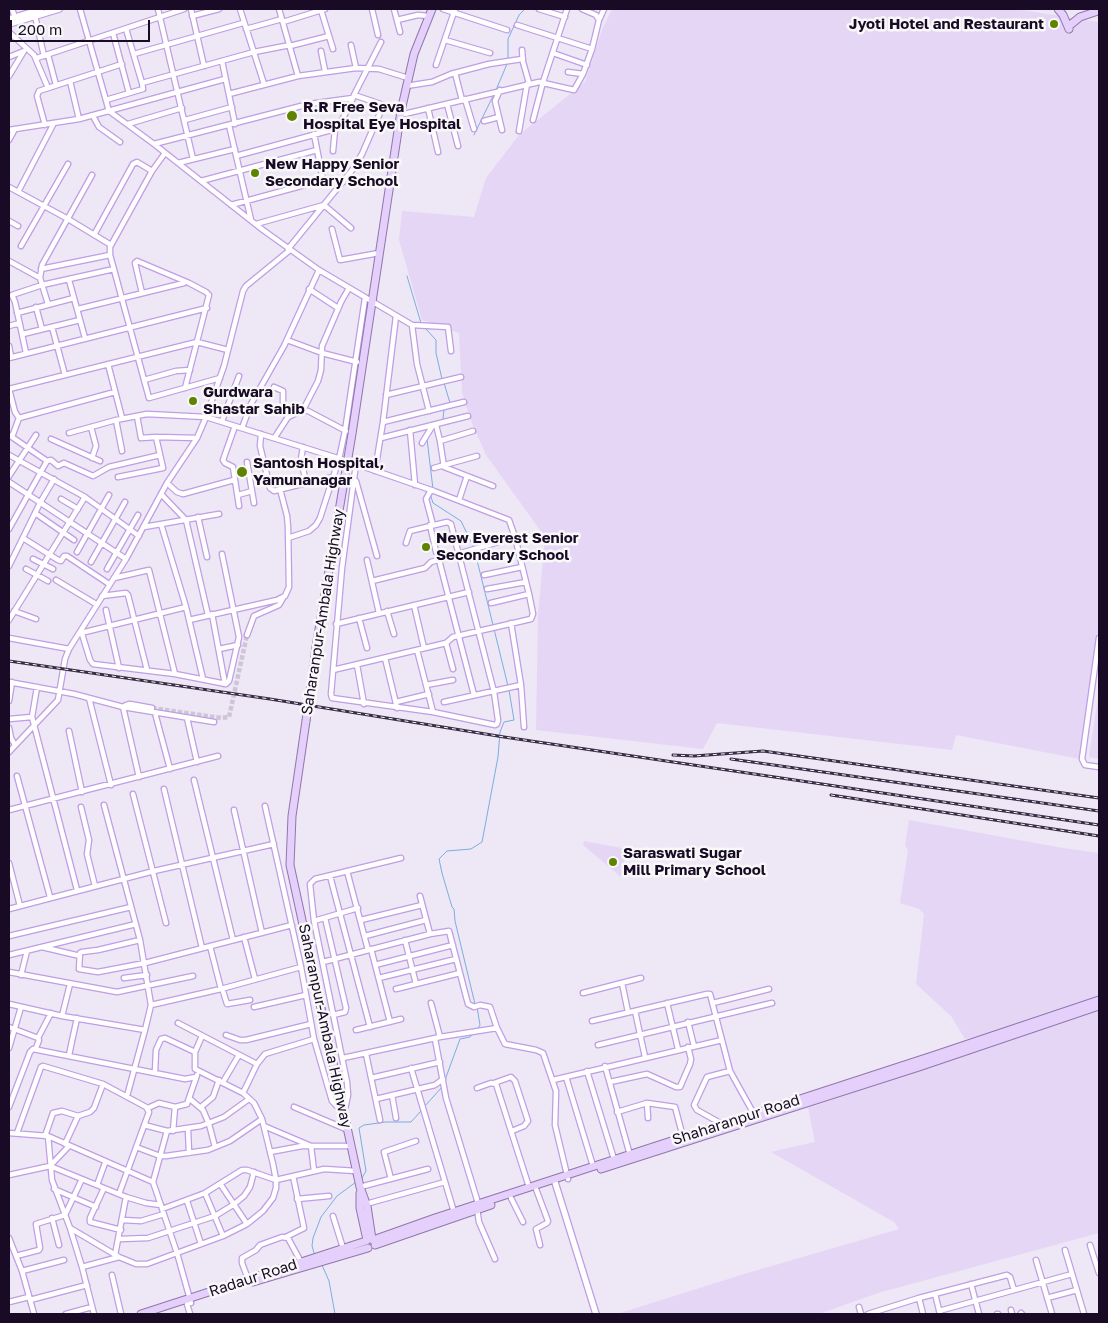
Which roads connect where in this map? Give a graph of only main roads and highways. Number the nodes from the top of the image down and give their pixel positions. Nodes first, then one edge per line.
1 (432, 9) edge
2 (1058, 9) edge
3 (1086, 9) edge
4 (1098, 11) edge
5 (1099, 1000) edge
6 (1099, 1006) edge
7 (755, 1116) junction
8 (568, 1177) junction
9 (360, 1187) junction
10 (533, 1188) junction
11 (478, 1206) junction
12 (370, 1242) junction
13 (323, 1258) junction
14 (312, 1261) junction
15 (190, 1302) junction
16 (141, 1314) edge
17 (156, 1314) edge

1 - 9 main road, Saharanpur-Ambala Highway, bridge
2 - 4 main road
3 - 4 main road
5 - 7 main road, Shaharanpur Road
6 - 7 main road, Shaharanpur Road
7 - 8 main road, Shaharanpur Road
7 - 8 main road, Shaharanpur Road
8 - 10 main road, Shaharanpur Road
9 - 12 main road, Saharanpur-Ambala Highway
9 - 12 main road, Saharanpur-Ambala Highway
10 - 11 main road, Shaharanpur Road
10 - 11 main road, Shaharanpur Road
11 - 12 main road, Shaharanpur Road
11 - 12 main road, Shaharanpur Road
12 - 13 main road, Radaur Road
12 - 13 main road, Radaur Road
13 - 14 main road, Radaur Road
14 - 15 main road, Radaur Road
14 - 15 main road, Radaur Road
15 - 16 main road, Radaur Road
15 - 17 main road, Radaur Road

